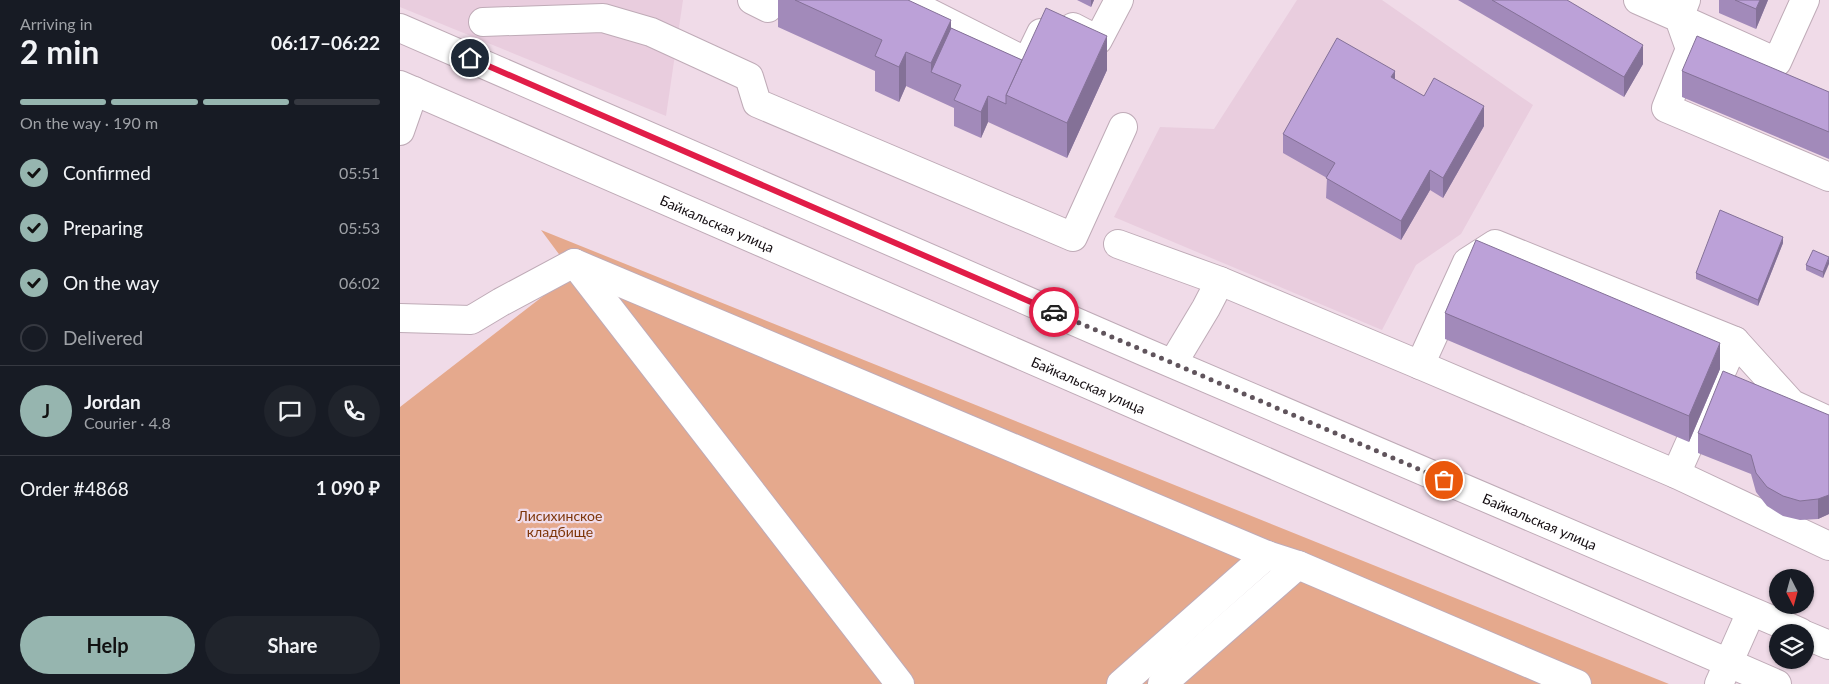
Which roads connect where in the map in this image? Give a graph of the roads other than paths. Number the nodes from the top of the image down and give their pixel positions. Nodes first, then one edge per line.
1 (904, 0) edge
2 (1119, 0) edge
3 (1638, 0) edge
4 (1805, 0) edge
5 (1682, 9) edge
6 (483, 22) dead end
7 (400, 28) edge
8 (407, 88) edge
9 (1124, 127) dead end
10 (400, 131) edge
11 (1829, 177) edge
12 (1118, 244) dead end
13 (574, 263) junction
14 (1220, 281) junction
15 (400, 318) edge
16 (1735, 342) junction
17 (1174, 363) junction
18 (1420, 365) junction
19 (1829, 421) edge
20 (1676, 474) junction
21 (1829, 546) edge
22 (1267, 555) junction
23 (1298, 565) junction
24 (1751, 612) junction
25 (1780, 624) edge
26 (1814, 639) edge
27 (1829, 645) edge
28 (1724, 674) edge
29 (900, 684) edge
30 (1121, 684) edge
31 (1162, 684) edge
32 (1577, 684) edge
33 (1776, 684) edge

1 - 2 main road
3 - 5 main road
4 - 5 main road
5 - 11 main road
6 - 9 main road
7 - 17 main road, Байкальская улица
8 - 10 main road
8 - 28 main road, Байкальская улица
12 - 14 main road
13 - 15 main road
13 - 22 main road
13 - 29 main road
14 - 17 main road
14 - 18 main road
16 - 18 main road
16 - 19 main road
16 - 20 main road
17 - 24 main road, Байкальская улица
18 - 20 main road
20 - 21 main road
22 - 23 main road
22 - 30 main road
23 - 31 main road
23 - 32 main road
24 - 25 main road, Байкальская улица
24 - 28 main road
26 - 27 main road
28 - 33 main road, Байкальская улица

